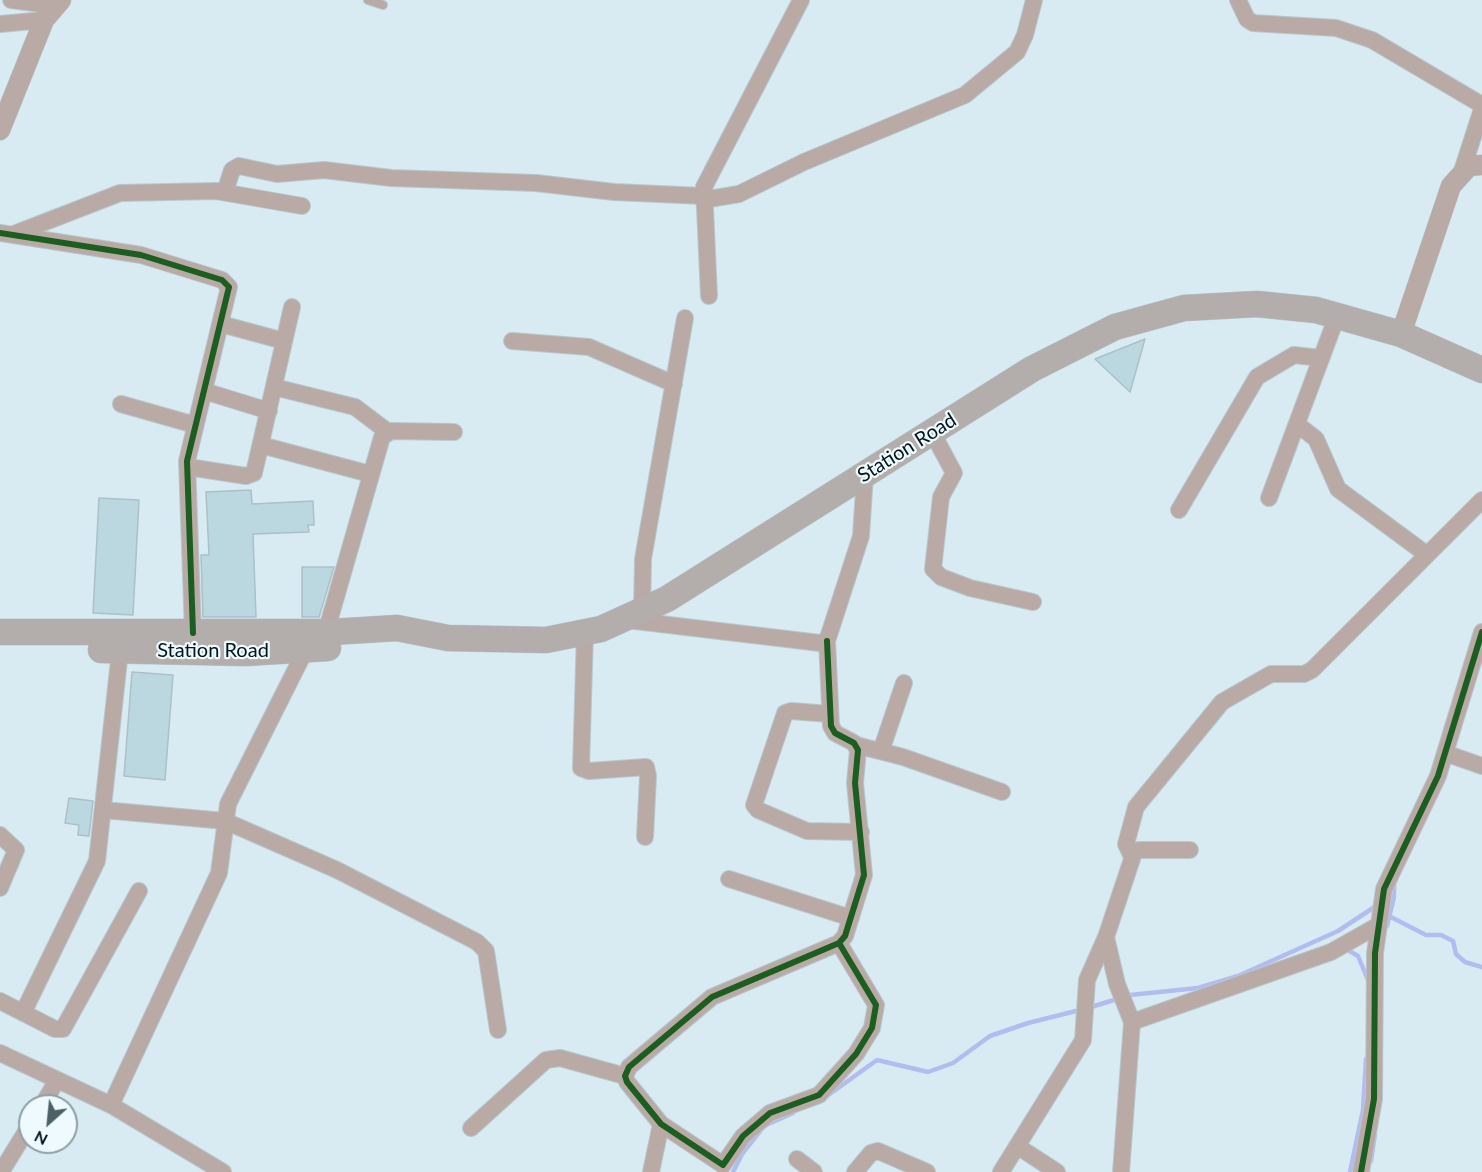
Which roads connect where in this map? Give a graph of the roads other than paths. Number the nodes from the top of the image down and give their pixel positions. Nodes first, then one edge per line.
1 (11, 0) edge
2 (368, 0) edge
3 (801, 0) edge
4 (1034, 0) edge
5 (1239, 4) edge
6 (383, 5) dead end
7 (54, 9) edge
8 (0, 24) edge
9 (1482, 107) edge
10 (0, 130) edge
11 (1482, 165) edge
12 (1461, 174) junction
13 (225, 192) junction
14 (704, 203) junction
15 (302, 206) dead end
16 (7, 234) edge
17 (709, 296) dead end
18 (292, 308) dead end
19 (1337, 316) junction
20 (685, 318) dead end
21 (221, 324) junction
22 (1401, 334) junction
23 (284, 341) junction
24 (512, 341) dead end
25 (1321, 358) junction
26 (1482, 370) edge
27 (674, 384) junction
28 (274, 387) junction
29 (204, 391) junction
30 (121, 404) dead end
31 (269, 411) junction
32 (1296, 424) junction
33 (195, 425) junction
34 (388, 432) junction
35 (454, 432) dead end
36 (932, 432) junction
37 (261, 445) junction
38 (188, 467) junction
39 (370, 474) junction
40 (866, 474) junction
41 (1269, 498) dead end
42 (1482, 500) edge
43 (1179, 510) dead end
44 (1426, 554) junction
45 (1033, 602) dead end
46 (632, 615) junction
47 (0, 632) edge
48 (585, 632) junction
49 (1482, 632) edge
50 (193, 633) junction
51 (312, 638) junction
52 (827, 641) junction
53 (0, 646) edge
54 (120, 651) junction
55 (904, 683) dead end
56 (830, 714) junction
57 (856, 745) junction
58 (881, 751) junction
59 (1445, 753) junction
60 (1482, 766) edge
61 (1002, 792) dead end
62 (103, 810) junction
63 (225, 821) junction
64 (861, 832) junction
65 (0, 835) edge
66 (645, 837) dead end
67 (1190, 850) dead end
68 (1132, 857) junction
69 (729, 879) dead end
70 (0, 888) edge
71 (139, 891) dead end
72 (851, 918) junction
73 (1377, 926) junction
74 (1106, 937) junction
75 (839, 943) junction
76 (0, 1001) edge
77 (23, 1013) junction
78 (1132, 1022) junction
79 (498, 1030) dead end
80 (0, 1053) edge
81 (625, 1076) junction
82 (57, 1080) junction
83 (49, 1094) edge
84 (111, 1105) junction
85 (661, 1125) junction
86 (471, 1128) dead end
87 (18, 1144) edge
88 (1017, 1146) junction
89 (796, 1159) dead end
90 (1, 1172) edge
91 (223, 1172) edge
92 (651, 1172) edge
93 (814, 1172) edge
94 (855, 1172) edge
95 (927, 1172) edge
96 (1001, 1172) edge
97 (1056, 1172) edge
98 (1120, 1172) edge
99 (1361, 1172) edge

1 - 7 street
2 - 6 lane
3 - 14 street
4 - 14 street
5 - 9 street
7 - 8 street
7 - 10 street
9 - 12 street
11 - 12 street
12 - 22 street
13 - 14 street
13 - 15 street
13 - 16 street
14 - 17 street
16 - 21 street
18 - 23 street
19 - 22 main road, Station Road
19 - 25 street
19 - 36 main road, Station Road
20 - 27 street
21 - 23 street
21 - 29 street
22 - 26 main road, Station Road
23 - 28 street
24 - 27 street
25 - 32 street
25 - 43 street
27 - 46 street
28 - 31 street
28 - 34 street
29 - 31 street
29 - 33 street
30 - 33 street
31 - 37 street
32 - 41 street
32 - 44 street
33 - 38 street
34 - 35 street
34 - 39 street
36 - 40 main road, Station Road
36 - 45 street
37 - 38 street
37 - 39 street
38 - 50 street
39 - 51 street
40 - 46 main road, Station Road
40 - 52 street
42 - 44 street
44 - 68 street
46 - 48 main road, Station Road
46 - 52 street
47 - 50 main road, Station Road
48 - 51 main road, Station Road
48 - 66 street
49 - 59 street
50 - 51 main road, Station Road
51 - 54 main road, Station Road
51 - 63 street
52 - 56 street
53 - 54 main road, Station Road
54 - 62 street
55 - 58 street
56 - 57 street
56 - 64 street
57 - 58 street
57 - 64 street
58 - 61 street
59 - 60 street
59 - 73 street
62 - 63 street
62 - 77 street
63 - 79 street
63 - 84 street
64 - 72 street
65 - 70 street
67 - 68 street
68 - 74 street
69 - 72 street
71 - 77 street
72 - 75 street
73 - 78 street
73 - 99 street
74 - 78 street
74 - 88 street
75 - 81 street
75 - 85 street
76 - 77 street
78 - 98 street
80 - 82 street
81 - 85 street
81 - 86 street
82 - 83 street
82 - 84 street
84 - 91 street
85 - 92 street
87 - 90 street
88 - 96 street
88 - 97 street
89 - 93 street
94 - 95 street

